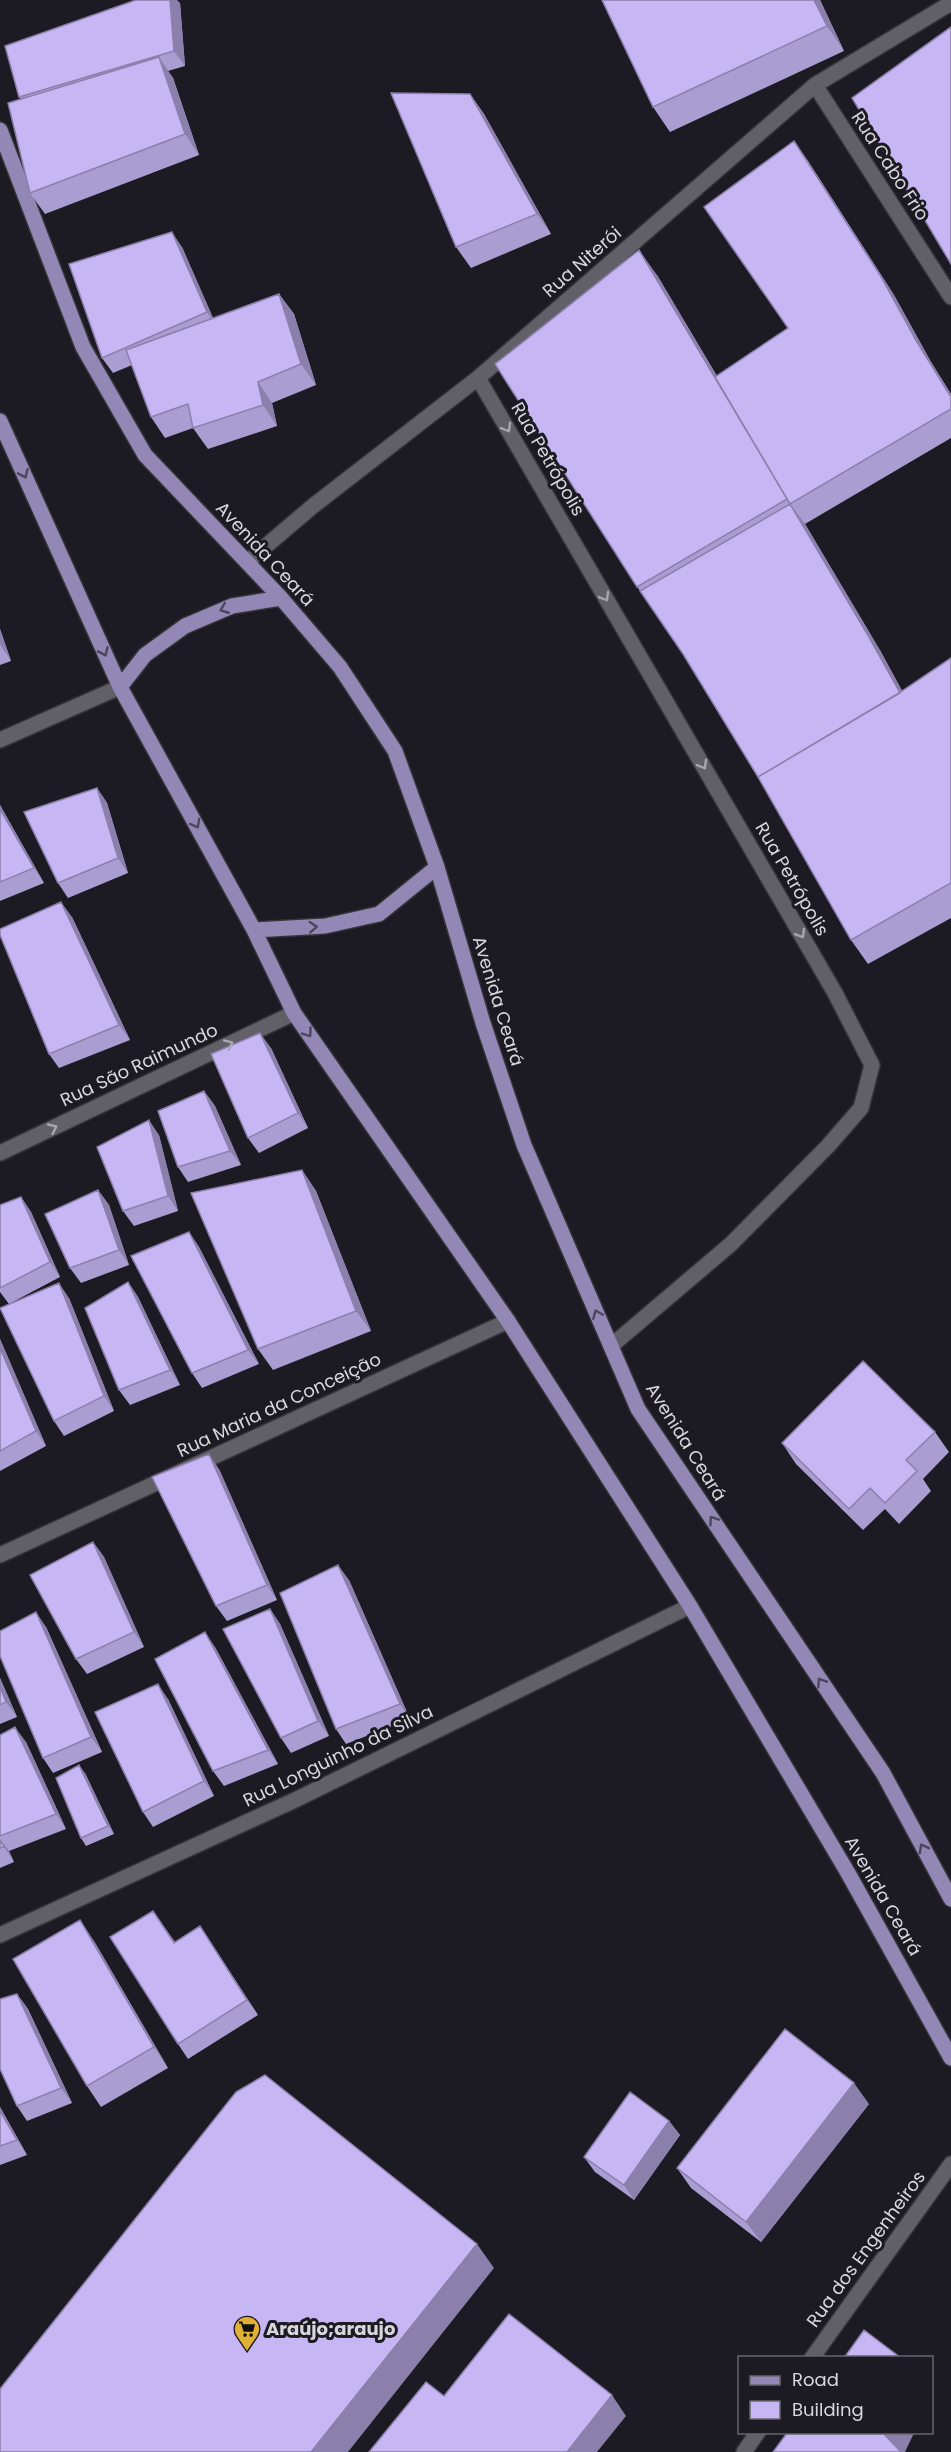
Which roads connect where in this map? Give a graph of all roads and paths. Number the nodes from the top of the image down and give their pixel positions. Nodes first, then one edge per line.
1 (951, 3) edge
2 (815, 86) junction
3 (0, 130) edge
4 (951, 297) edge
5 (478, 378) junction
6 (0, 421) edge
7 (247, 562) junction
8 (281, 598) junction
9 (120, 687) junction
10 (0, 740) edge
11 (437, 867) junction
12 (254, 930) junction
13 (294, 1013) junction
14 (0, 1153) edge
15 (508, 1321) junction
16 (611, 1347) junction
17 (0, 1555) edge
18 (690, 1606) junction
19 (951, 1899) edge
20 (0, 1935) edge
21 (951, 2058) edge
22 (951, 2164) edge
23 (813, 2356) edge
24 (757, 2434) edge
25 (744, 2452) edge

1 - 2 street, Rua Niterói
2 - 4 street, Rua Cabo Frio
2 - 5 street, Rua Niterói
3 - 7 main road, Avenida Ceará
5 - 7 street, Rua Niterói
5 -> 16 street, Rua Petrópolis
6 -> 9 main road, Avenida Ceará
7 - 8 main road, Avenida Ceará
8 -> 9 main road
8 - 11 main road, Avenida Ceará
9 - 10 street
9 -> 12 main road, Avenida Ceará
12 -> 11 main road
16 -> 11 main road, Avenida Ceará
12 - 13 main road, Avenida Ceará
14 -> 13 street, Rua São Raimundo
13 -> 15 main road, Avenida Ceará
15 - 17 street, Rua Maria da Conceição
15 - 18 main road, Avenida Ceará
19 -> 16 main road, Avenida Ceará
18 - 20 street, Rua Longuinho da Silva
18 - 21 main road, Avenida Ceará
22 - 23 street, Rua dos Engenheiros
24 - 25 street

